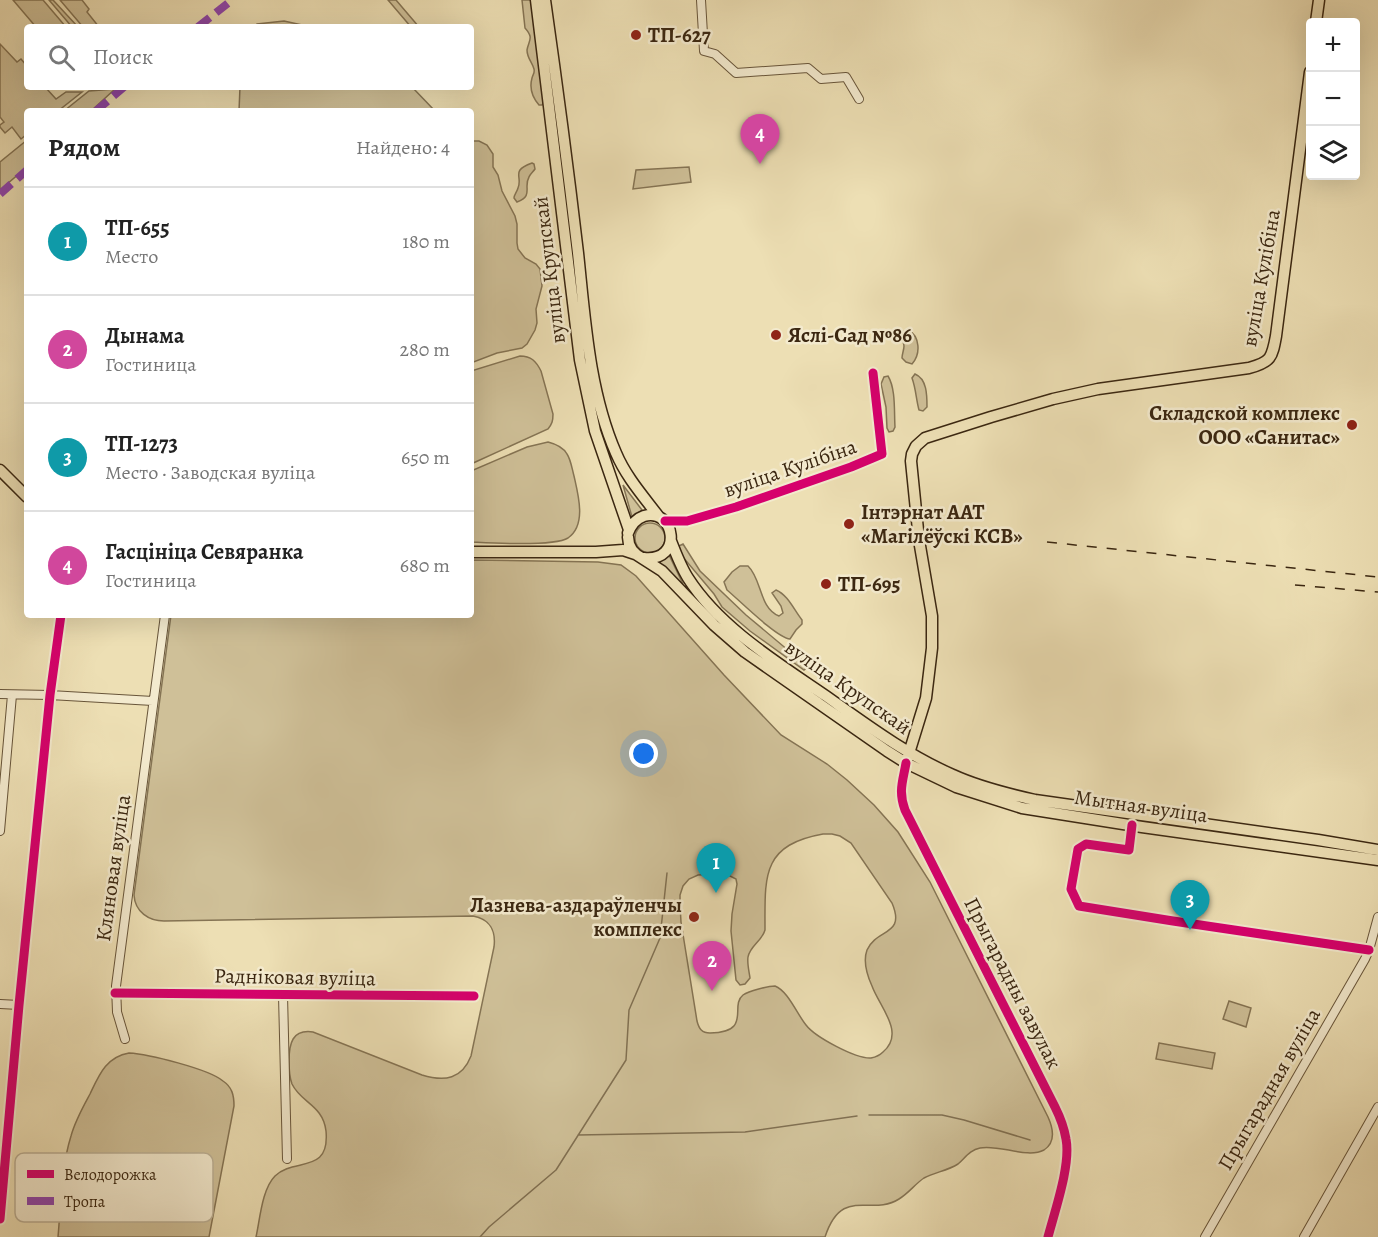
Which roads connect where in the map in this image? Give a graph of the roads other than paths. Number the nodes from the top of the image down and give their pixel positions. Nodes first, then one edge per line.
1 (536, 0) edge
2 (545, 0) edge
3 (701, 0) edge
4 (1319, 0) edge
5 (1317, 18) edge
6 (859, 99) dead end
7 (1306, 110) edge
8 (873, 373) dead end
9 (929, 436) joint
10 (0, 470) edge
11 (24, 494) edge
12 (662, 519) junction
13 (687, 521) junction
14 (628, 533) junction
15 (671, 538) junction
16 (623, 550) junction
17 (474, 552) edge
18 (641, 557) junction
19 (61, 618) edge
20 (165, 618) edge
21 (0, 694) edge
22 (12, 694) junction
23 (50, 695) junction
24 (153, 701) junction
25 (908, 758) junction
26 (1132, 825) junction
27 (0, 831) edge
28 (1378, 850) edge
29 (1378, 860) edge
30 (1378, 917) edge
31 (1369, 950) junction
32 (116, 993) junction
33 (284, 995) junction
34 (474, 996) dead end
35 (0, 1004) edge
36 (19, 1005) junction
37 (125, 1039) dead end
38 (1378, 1107) edge
39 (286, 1159) dead end
40 (0, 1219) edge
41 (1048, 1237) edge
42 (1205, 1237) edge
43 (1304, 1237) edge

1 - 14 main road, вуліца Крупскай
2 - 12 main road, вуліца Крупскай
3 - 6 street
4 - 5 main road
7 - 9 main road, вуліца Кулібіна
8 - 13 street, вуліца Кулібіна
9 - 25 main road, вуліца Крупскай
10 - 11 main road
12 - 13 street, вуліца Кулібіна
12 - 14 main road
12 - 15 main road
13 - 15 street, вуліца Кулібіна
14 - 16 main road
14 - 18 main road
15 - 18 main road
15 - 25 main road, вуліца Крупскай
16 - 17 main road
16 - 18 main road
18 - 25 main road, вуліца Крупскай
19 - 23 street
20 - 24 street, Кляновая вуліца
21 - 22 street
22 - 23 street
22 - 27 street
23 - 24 street
23 - 36 street
24 - 32 street, Кляновая вуліца
25 - 26 main road, Мытная вуліца
25 - 28 main road, Мытная вуліца
25 - 41 street, Прыгарадны завулак
26 - 29 main road, Мытная вуліца
26 - 31 street
30 - 31 street, Прыгарадная вуліца
31 - 42 street, Прыгарадная вуліца
32 - 33 street, Радніковая вуліца
32 - 37 street, Кляновая вуліца
33 - 34 street, Радніковая вуліца
33 - 39 street, Радніковая вуліца
35 - 36 street
36 - 40 street
38 - 43 street

